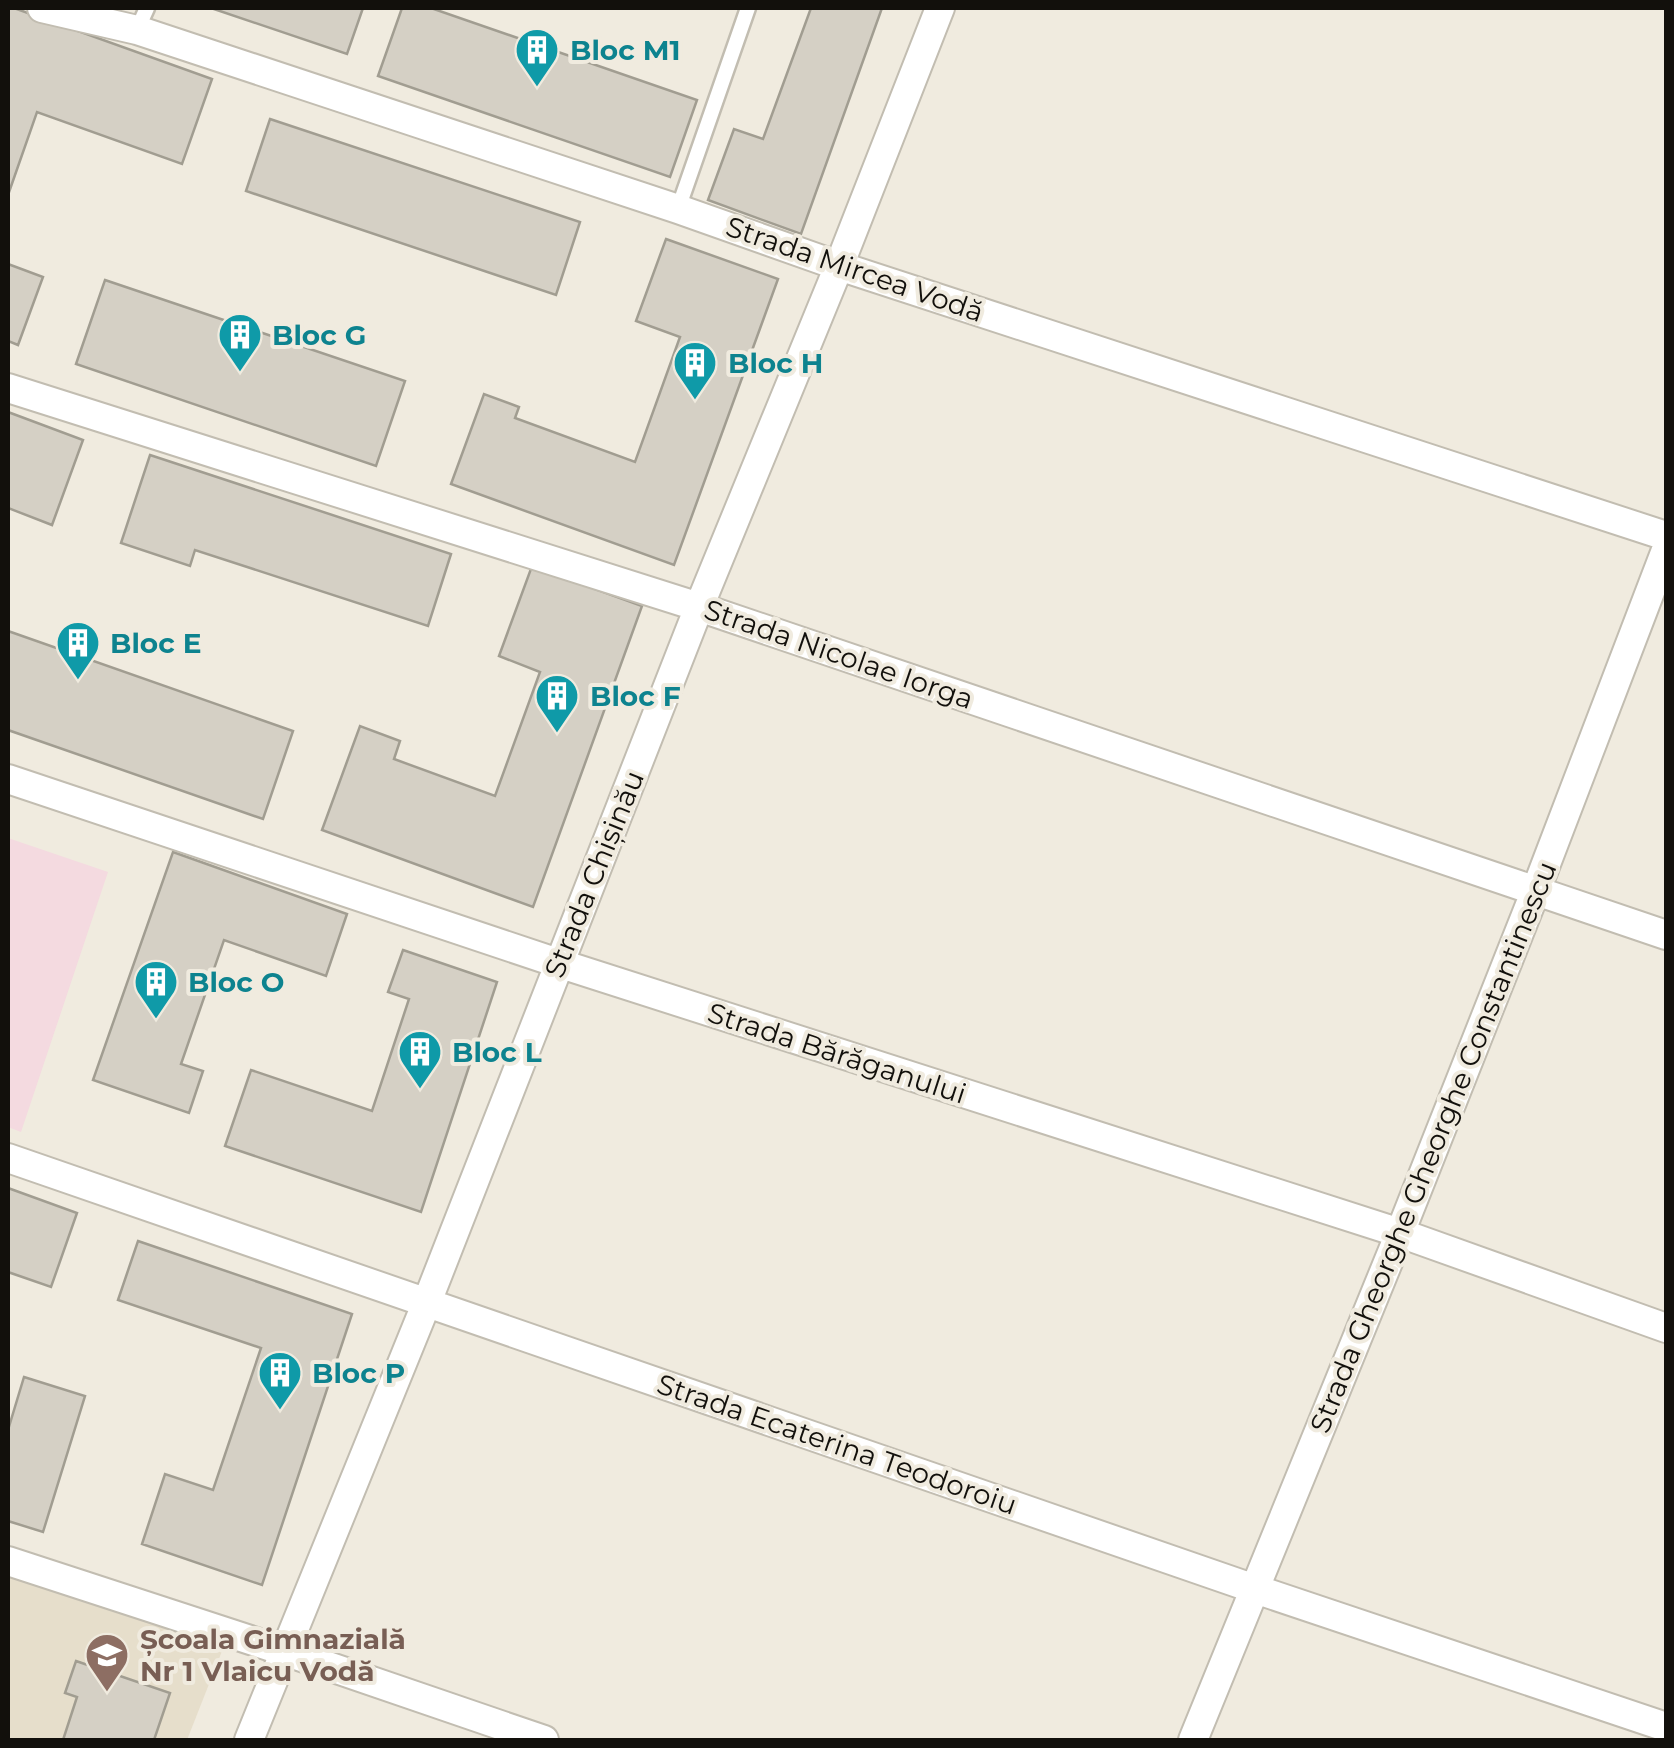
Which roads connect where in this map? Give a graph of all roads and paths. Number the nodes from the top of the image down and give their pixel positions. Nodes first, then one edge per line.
1 (42, 8) edge
2 (748, 8) edge
3 (940, 8) edge
4 (142, 19) edge
5 (678, 209) junction
6 (839, 266) junction
7 (8, 388) edge
8 (1666, 536) edge
9 (1666, 550) edge
10 (699, 607) junction
11 (8, 778) edge
12 (1536, 890) junction
13 (1666, 935) edge
14 (558, 963) junction
15 (8, 1158) edge
16 (1400, 1233) junction
17 (427, 1302) junction
18 (1666, 1328) edge
19 (8, 1562) edge
20 (1255, 1588) junction
21 (284, 1651) junction
22 (1666, 1727) edge
23 (249, 1740) edge
24 (544, 1740) edge
25 (1193, 1740) edge

1 - 4 street, Strada Mircea Vodă
2 - 5 lane
3 - 6 street, Strada Chișinău
4 - 5 street, Strada Mircea Vodă
5 - 6 street, Strada Mircea Vodă
6 - 8 street, Strada Mircea Vodă
6 - 10 street, Strada Chișinău
7 - 10 street, Strada Nicolae Iorga
9 - 12 street, Strada Gheorghe Gheorghe Constantinescu
10 - 12 street, Strada Nicolae Iorga
10 - 14 street, Strada Chișinău
11 - 14 street, Strada Bărăganului
12 - 13 street, Strada Nicolae Iorga
12 - 16 street, Strada Gheorghe Gheorghe Constantinescu
14 - 16 street, Strada Bărăganului
14 - 17 street, Strada Chișinău
15 - 17 street, Strada Ecaterina Teodoroiu
16 - 18 street, Strada Bărăganului
16 - 20 street, Strada Gheorghe Gheorghe Constantinescu
17 - 20 street, Strada Ecaterina Teodoroiu
17 - 21 street, Strada Chișinău
19 - 21 street
20 - 22 street, Strada Ecaterina Teodoroiu
20 - 25 street, Strada Gheorghe Gheorghe Constantinescu
21 - 23 street, Strada Chișinău
21 - 24 street

